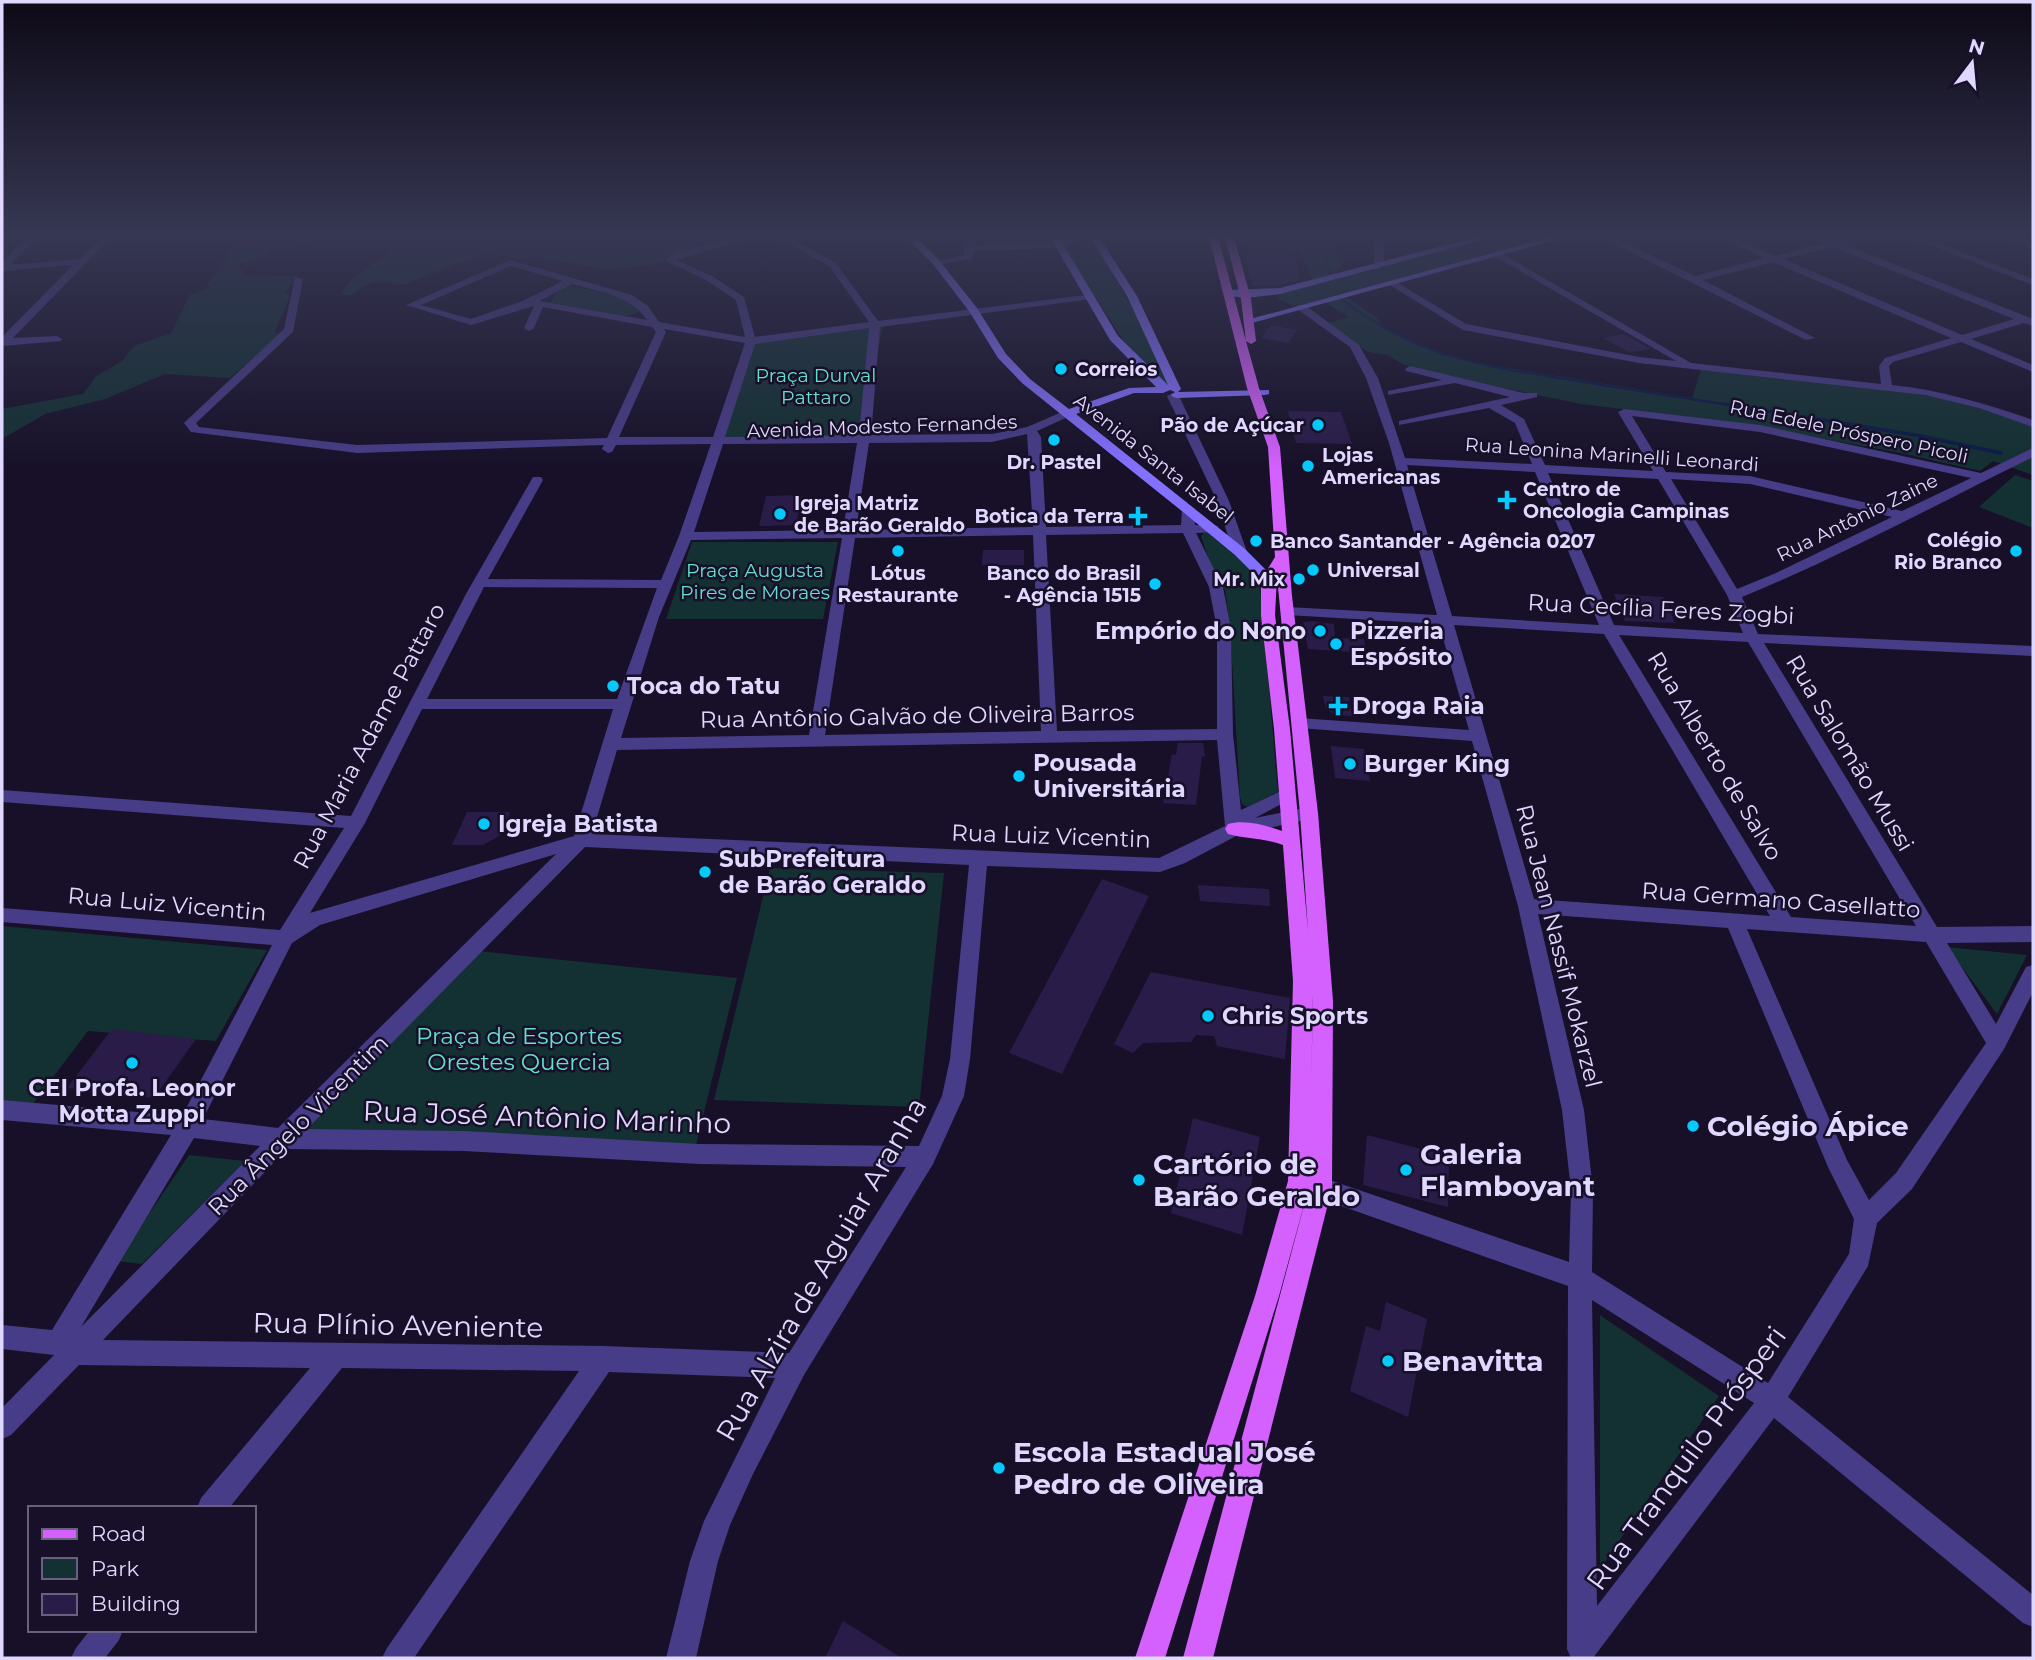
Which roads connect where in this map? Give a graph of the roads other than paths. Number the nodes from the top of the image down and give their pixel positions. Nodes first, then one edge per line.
1 (30, 314) edge
2 (292, 314) edge
3 (444, 314) edge
4 (496, 314) edge
5 (532, 314) edge
6 (600, 314) edge
7 (648, 314) edge
8 (745, 314) edge
9 (869, 314) edge
10 (942, 314) edge
11 (976, 314) edge
12 (1102, 314) edge
13 (1140, 314) edge
14 (1235, 314) edge
15 (1248, 314) edge
16 (1253, 314) edge
17 (1259, 314) edge
18 (1270, 314) edge
19 (1311, 314) edge
20 (1444, 314) edge
21 (1603, 314) edge
22 (1764, 314) edge
23 (1906, 314) edge
24 (1255, 318) junction
25 (2030, 320) edge
26 (654, 324) junction
27 (876, 324) junction
28 (529, 328) dead end
29 (1959, 337) junction
30 (57, 338) dead end
31 (1810, 338) dead end
32 (751, 341) junction
33 (2, 342) edge
34 (1695, 367) junction
35 (1410, 369) dead end
36 (2033, 369) edge
37 (1455, 380) junction
38 (1887, 386) junction
39 (1259, 390) junction
40 (1171, 392) junction
41 (1392, 394) dead end
42 (1491, 404) junction
43 (1624, 412) joint
44 (1072, 418) junction
45 (1404, 423) dead end
46 (2031, 423) edge
47 (1033, 433) junction
48 (863, 443) junction
49 (610, 445) junction
50 (714, 446) junction
51 (2033, 449) edge
52 (1401, 461) junction
53 (1538, 466) junction
54 (1661, 473) junction
55 (1984, 477) junction
56 (537, 480) dead end
57 (1188, 509) junction
58 (1902, 515) junction
59 (1213, 529) junction
60 (1188, 531) junction
61 (1039, 533) junction
62 (850, 535) junction
63 (686, 536) junction
64 (1240, 551) junction
65 (1283, 556) junction
66 (1268, 580) junction
67 (480, 583) junction
68 (665, 584) junction
69 (1734, 595) junction
70 (1286, 604) junction
71 (1447, 619) junction
72 (1608, 629) junction
73 (1753, 638) junction
74 (2033, 651) edge
75 (418, 704) junction
76 (623, 704) junction
77 (1299, 723) junction
78 (1225, 734) junction
79 (1477, 736) junction
80 (1049, 737) junction
81 (816, 742) junction
82 (611, 744) junction
83 (1287, 794) junction
84 (2, 796) edge
85 (1299, 815) junction
86 (356, 823) junction
87 (1234, 829) junction
88 (581, 840) junction
89 (1292, 841) junction
90 (979, 859) junction
91 (1527, 906) junction
92 (2, 915) edge
93 (1735, 923) junction
94 (1785, 924) junction
95 (1930, 934) junction
96 (2033, 934) edge
97 (285, 938) junction
98 (2033, 973) edge
99 (1997, 1043) junction
100 (2, 1110) edge
101 (188, 1127) junction
102 (282, 1139) junction
103 (925, 1157) junction
104 (1321, 1188) junction
105 (1866, 1218) junction
106 (1580, 1278) junction
107 (2, 1336) edge
108 (66, 1348) junction
109 (337, 1355) junction
110 (603, 1359) junction
111 (795, 1366) junction
112 (1772, 1400) junction
113 (2, 1426) edge
114 (213, 1506) edge
115 (2033, 1613) edge
116 (107, 1632) edge
117 (1581, 1653) edge
118 (86, 1658) edge
119 (397, 1658) edge
120 (681, 1658) edge
121 (1150, 1658) edge
122 (1198, 1658) edge

1 - 33 street
2 - 49 street, Avenida Modesto Fernandes
3 - 4 street
5 - 28 street
6 - 26 street
7 - 26 street
8 - 32 street
9 - 27 street
10 - 27 street
11 - 44 main road, Avenida Santa Isabel
12 - 40 main road
13 - 40 main road
14 - 39 main road
15 - 24 main road
16 - 24 main road
17 - 24 main road
18 - 24 main road
19 - 52 street, Rua Jean Nassif Mokarzel
20 - 34 street
21 - 34 street
22 - 31 street
23 - 29 street
24 - 39 main road
25 - 29 street
26 - 32 street
26 - 49 street
27 - 32 street
27 - 48 street
29 - 36 street
29 - 38 street
30 - 33 street
32 - 50 street, Rua Ângelo Vicentim
34 - 38 street
35 - 37 street
37 - 41 street
37 - 42 street
38 - 46 street
39 - 40 main road, Avenida Modesto Fernandes
39 - 65 main road
40 - 44 main road, Avenida Modesto Fernandes
40 - 64 street
42 - 45 street
42 - 53 street, Rua Alberto de Salvo
43 - 54 street, Rua Salomão Mussi
43 - 55 street, Rua Edele Próspero Picoli
44 - 47 street, Avenida Modesto Fernandes
44 - 57 main road, Avenida Santa Isabel
46 - 51 street, Rua Antônio Zaine
47 - 48 street, Avenida Modesto Fernandes
47 - 61 street
48 - 50 street, Avenida Modesto Fernandes
48 - 62 street
49 - 50 street, Avenida Modesto Fernandes
50 - 63 street, Rua Ângelo Vicentim
51 - 55 street, Rua Antônio Zaine
52 - 53 street, Rua Leonina Marinelli Leonardi
52 - 71 street, Rua Jean Nassif Mokarzel
53 - 54 street, Rua Leonina Marinelli Leonardi
53 - 72 street, Rua Alberto de Salvo
54 - 58 street, Rua Leonina Marinelli Leonardi
54 - 69 street, Rua Salomão Mussi
55 - 58 street, Rua Antônio Zaine
56 - 67 street, Rua Maria Adame Pattaro
57 - 59 main road, Avenida Santa Isabel
57 - 60 street
58 - 69 street, Rua Antônio Zaine
59 - 60 street
59 - 64 main road, Avenida Santa Isabel
60 - 61 street
60 - 78 street
61 - 62 street
61 - 80 street
62 - 63 street
62 - 81 street
63 - 68 street, Rua Ângelo Vicentim
64 - 66 main road, Avenida Santa Isabel
65 - 66 main road
65 - 70 main road
66 - 70 main road
66 - 83 main road
67 - 68 street
67 - 75 street, Rua Maria Adame Pattaro
68 - 76 street, Rua Ângelo Vicentim
69 - 73 street, Rua Salomão Mussi
70 - 71 street, Rua Cecília Feres Zogbi
70 - 77 main road
71 - 72 street, Rua Cecília Feres Zogbi
71 - 79 street, Rua Jean Nassif Mokarzel
72 - 73 street, Rua Cecília Feres Zogbi
72 - 94 street, Rua Alberto de Salvo
73 - 74 street, Rua Cecília Feres Zogbi
73 - 95 street, Rua Salomão Mussi
75 - 76 street
75 - 86 street, Rua Maria Adame Pattaro
76 - 82 street, Rua Ângelo Vicentim
77 - 79 street
77 - 85 main road
78 - 80 street, Rua Antônio Galvão de Oliveira Barros
78 - 87 street
79 - 91 street, Rua Jean Nassif Mokarzel
80 - 81 street, Rua Antônio Galvão de Oliveira Barros
81 - 82 street, Rua Antônio Galvão de Oliveira Barros
82 - 88 street, Rua Ângelo Vicentim
83 - 85 main road
83 - 87 street
84 - 86 street
85 - 87 street, Rua Luiz Vicentin
85 - 89 main road
85 - 104 main road
86 - 97 street, Rua Maria Adame Pattaro
87 - 89 main road
87 - 90 street, Rua Luiz Vicentin
88 - 90 street, Rua Luiz Vicentin
88 - 97 street, Rua Luiz Vicentin
88 - 102 street, Rua Ângelo Vicentim
89 - 121 main road
90 - 103 street, Rua Alzira de Aguiar Aranha
91 - 93 street, Rua Germano Casellatto
91 - 106 street, Rua Jean Nassif Mokarzel
92 - 97 street, Rua Luiz Vicentin
93 - 94 street, Rua Germano Casellatto
93 - 105 street
94 - 95 street, Rua Germano Casellatto
95 - 96 street, Rua Germano Casellatto
95 - 99 street, Rua Salomão Mussi
97 - 101 street, Rua Maria Adame Pattaro
98 - 99 street
99 - 105 street
100 - 101 street, Rua José Antônio Marinho
101 - 102 street, Rua José Antônio Marinho
101 - 108 street, Rua Maria Adame Pattaro
102 - 103 street, Rua José Antônio Marinho
102 - 108 street, Rua Ângelo Vicentim
103 - 111 street, Rua Alzira de Aguiar Aranha
104 - 106 street
104 - 122 main road
105 - 112 street, Rua Tranquilo Prósperi
106 - 112 street
106 - 117 street, Rua Jean Nassif Mokarzel
107 - 108 street, Rua Plínio Aveniente
108 - 109 street, Rua Plínio Aveniente
108 - 113 street, Rua Ângelo Vicentim
109 - 110 street, Rua Plínio Aveniente
109 - 114 street
110 - 111 street, Rua Plínio Aveniente
110 - 119 street
111 - 120 street, Rua Alzira de Aguiar Aranha
112 - 115 street
112 - 117 street, Rua Tranquilo Prósperi
116 - 118 street

